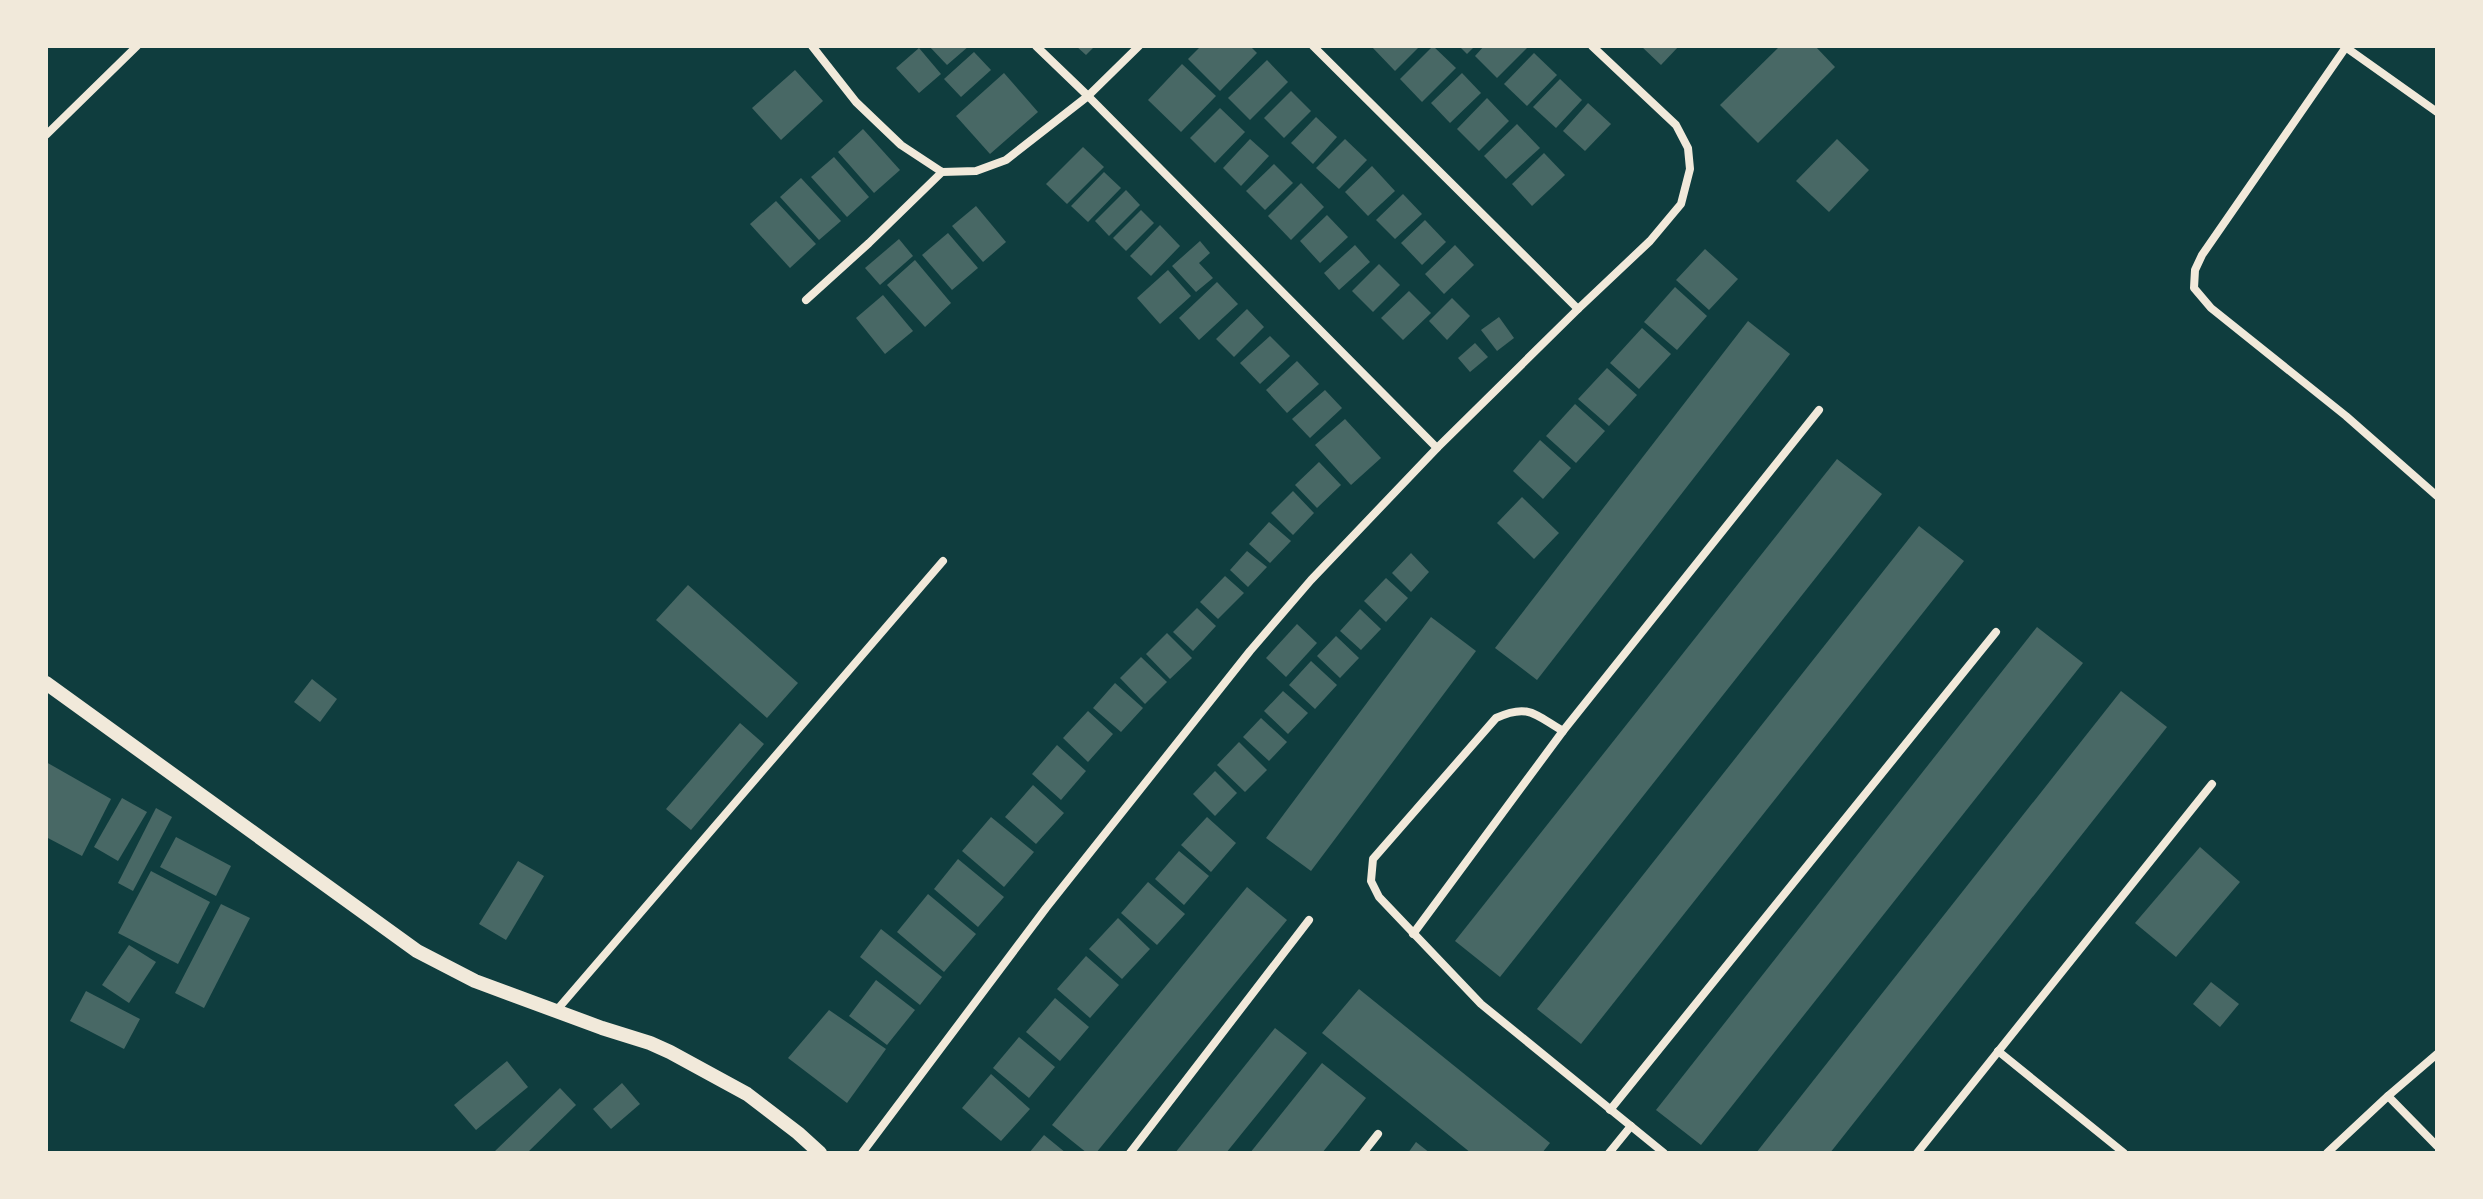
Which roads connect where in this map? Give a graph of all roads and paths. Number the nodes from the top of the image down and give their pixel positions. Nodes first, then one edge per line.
1 (137, 46) edge
2 (812, 46) edge
3 (1036, 46) edge
4 (1139, 46) edge
5 (1313, 46) edge
6 (1592, 46) edge
7 (2345, 47) edge
8 (1088, 96) junction
9 (2437, 112) edge
10 (46, 135) edge
11 (942, 172) junction
12 (806, 300) dead end
13 (1578, 309) junction
14 (1819, 410) dead end
15 (1437, 448) junction
16 (2437, 496) edge
17 (943, 561) dead end
18 (1996, 632) dead end
19 (46, 683) edge
20 (1563, 731) junction
21 (2212, 784) dead end
22 (1309, 920) dead end
23 (1413, 934) junction
24 (556, 1012) junction
25 (1998, 1051) junction
26 (2437, 1054) edge
27 (2388, 1096) junction
28 (1610, 1110) junction
29 (1631, 1126) junction
30 (1378, 1134) dead end
31 (2437, 1146) edge
32 (820, 1153) edge
33 (862, 1153) edge
34 (1130, 1153) edge
35 (1363, 1153) edge
36 (1609, 1153) edge
37 (1664, 1153) edge
38 (1917, 1153) edge
39 (2124, 1153) edge
40 (2327, 1153) edge

1 - 10 street
2 - 11 street
3 - 8 street
4 - 8 street
5 - 13 street
6 - 13 street
7 - 9 street
7 - 16 street
8 - 11 street
8 - 15 street
11 - 12 street
13 - 15 street
14 - 20 street
15 - 33 street
17 - 24 street
18 - 28 street
19 - 24 street
20 - 23 street
20 - 23 street
21 - 25 street
22 - 34 street
23 - 28 street
24 - 32 street
25 - 38 street
25 - 39 street
26 - 27 street
27 - 31 street
27 - 40 street
28 - 29 street
29 - 36 street
29 - 37 street
30 - 35 street

